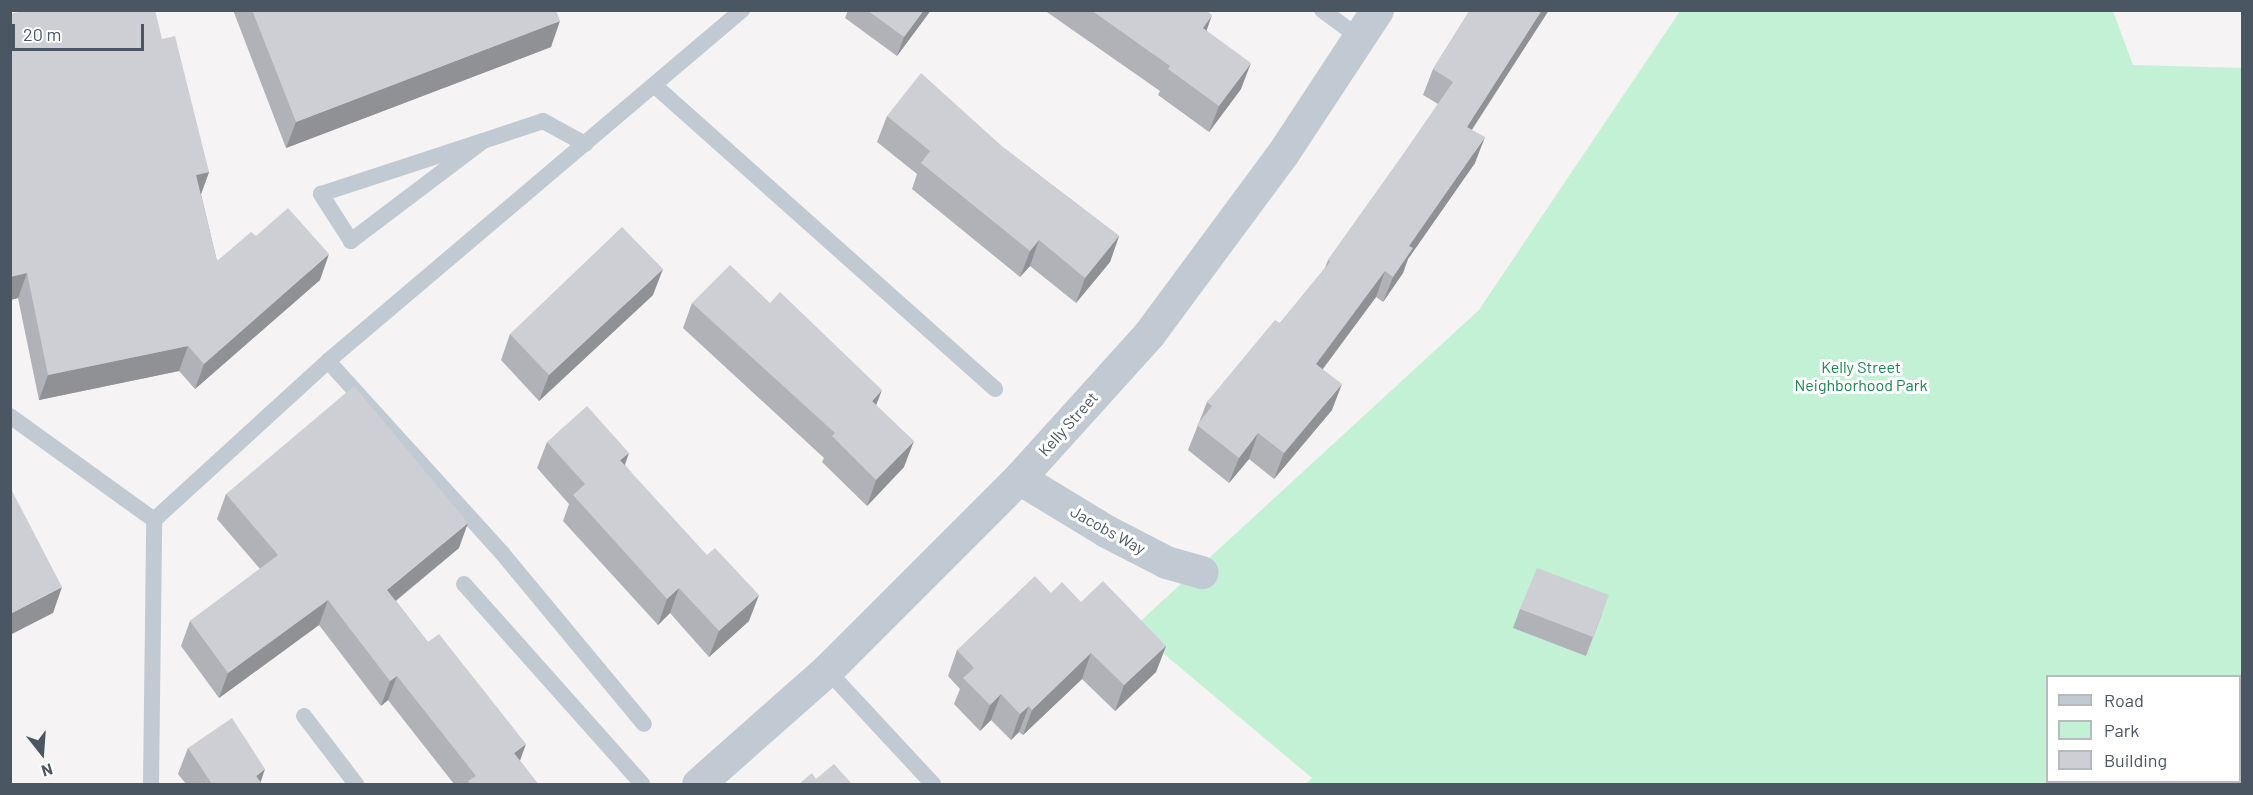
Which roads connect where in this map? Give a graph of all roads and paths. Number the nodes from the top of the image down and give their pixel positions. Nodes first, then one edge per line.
1 (742, 10) edge
2 (1322, 10) edge
3 (1377, 10) edge
4 (1360, 38) junction
5 (654, 85) junction
6 (483, 141) junction
7 (585, 144) junction
8 (328, 362) junction
9 (995, 389) dead end
10 (10, 416) edge
11 (1019, 478) junction
12 (154, 520) junction
13 (1202, 572) dead end
14 (464, 584) dead end
15 (827, 670) junction
16 (304, 716) dead end
17 (644, 724) dead end
18 (151, 784) edge
19 (356, 784) edge
20 (642, 784) edge
21 (698, 784) edge
22 (933, 784) edge

1 - 5 lane
2 - 4 lane
3 - 4 street, Kelly Street
4 - 11 street, Kelly Street
5 - 7 lane
5 - 9 lane
6 - 6 lane
6 - 7 lane
7 - 8 lane
8 - 12 lane
8 - 17 lane
10 - 12 lane
11 - 13 street, Jacobs Way
11 - 15 street, Kelly Street
12 - 18 lane
14 - 20 lane
15 - 21 street, Kelly Street
15 - 22 lane
16 - 19 lane

